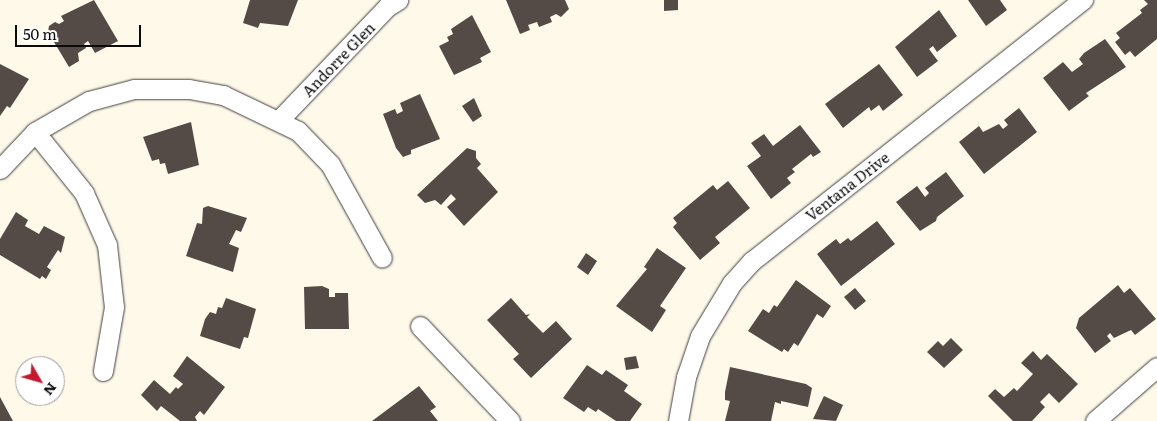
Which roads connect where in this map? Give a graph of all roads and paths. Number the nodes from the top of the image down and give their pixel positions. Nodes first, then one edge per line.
1 (1083, 0) edge
2 (390, 2) edge
3 (279, 120) junction
4 (35, 132) junction
5 (0, 169) edge
6 (382, 258) dead end
7 (420, 326) dead end
8 (1157, 367) edge
9 (103, 372) dead end
10 (510, 421) edge
11 (678, 421) edge
12 (1095, 421) edge

1 - 11 street, Ventana Drive
2 - 3 street, Andorre Glen
3 - 4 street
3 - 6 street
4 - 5 street
4 - 9 street
7 - 10 street
8 - 12 street

